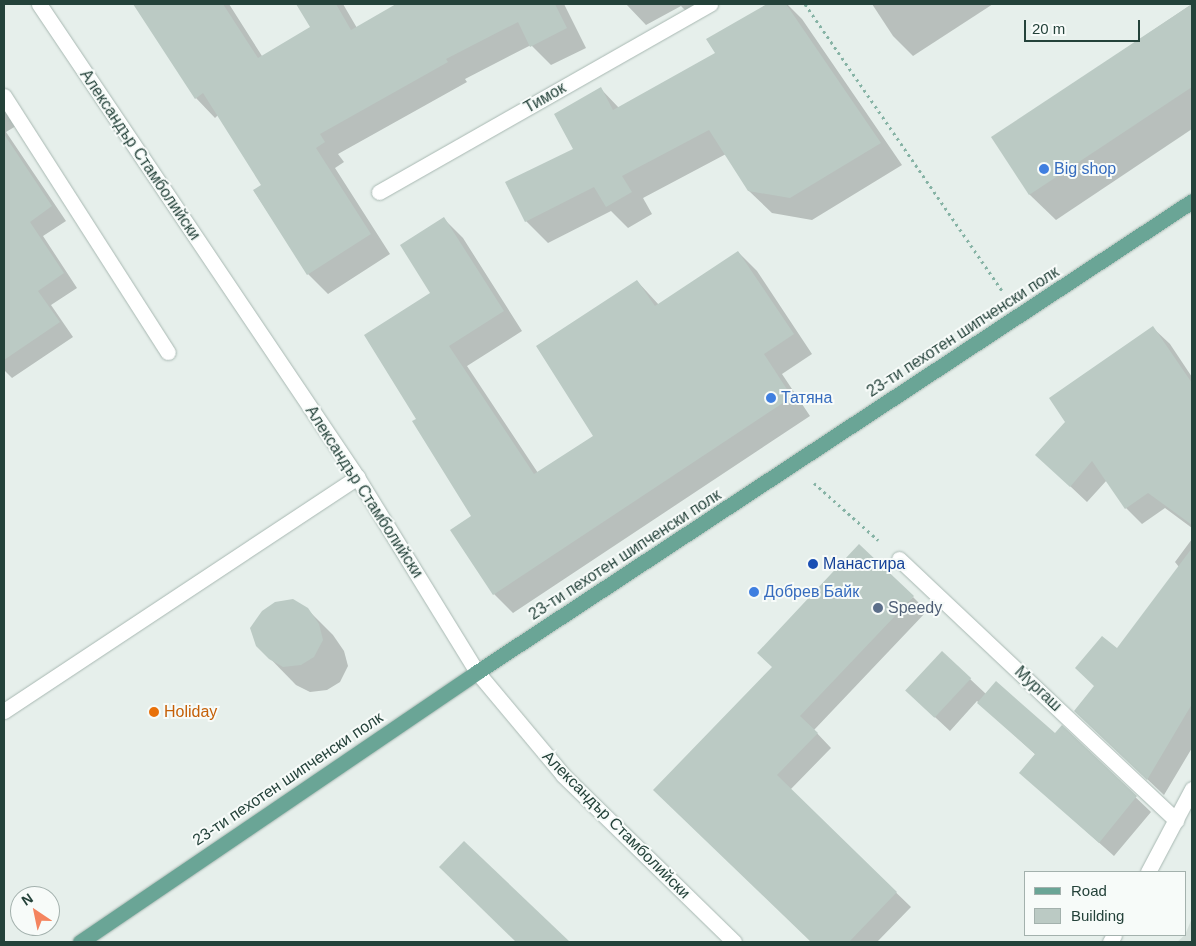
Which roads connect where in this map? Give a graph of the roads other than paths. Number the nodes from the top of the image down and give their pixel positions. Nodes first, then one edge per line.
1 (39, 4) edge
2 (710, 4) edge
3 (4, 96) edge
4 (379, 192) dead end
5 (1192, 201) edge
6 (168, 352) dead end
7 (357, 476) junction
8 (899, 559) road end
9 (477, 672) junction
10 (4, 711) edge
11 (1192, 789) edge
12 (1176, 820) junction
13 (1149, 871) edge
14 (80, 942) edge
15 (734, 942) edge

1 - 7 street, Александър Стамболийски
2 - 4 street, Тимок
3 - 6 street
5 - 9 main road, 23-ти пехотен шипченски полк
7 - 9 street, Александър Стамболийски
7 - 10 street
8 - 12 street, Мургаш
9 - 14 main road, 23-ти пехотен шипченски полк
9 - 15 street, Александър Стамболийски
11 - 12 street
12 - 13 street

